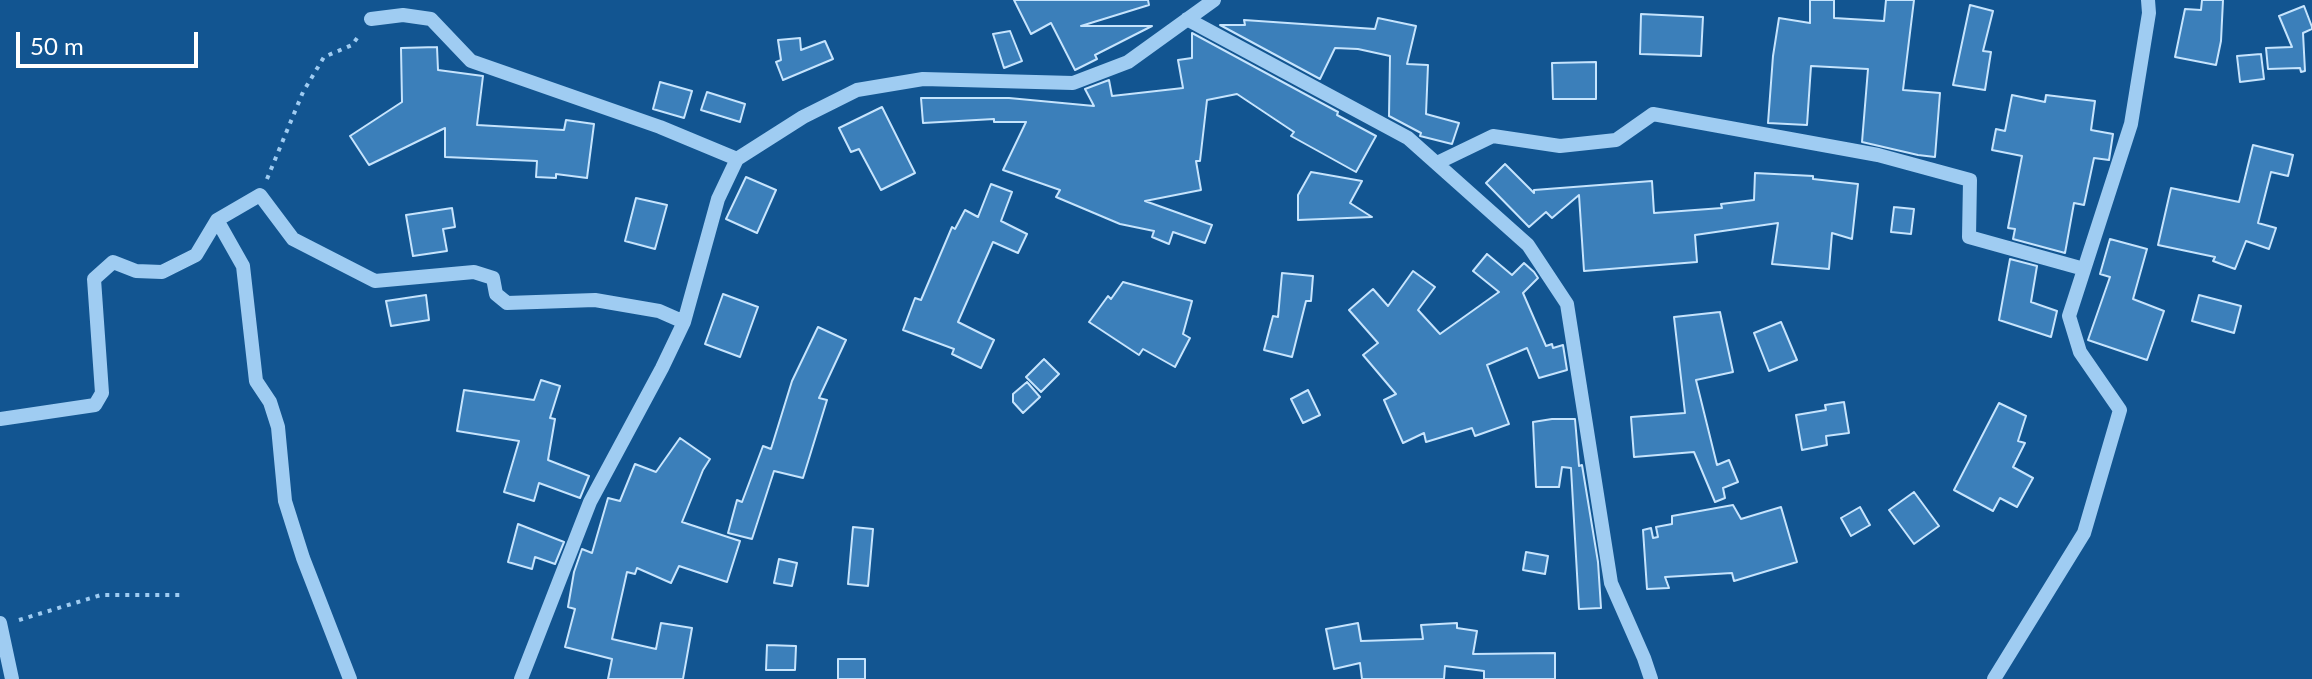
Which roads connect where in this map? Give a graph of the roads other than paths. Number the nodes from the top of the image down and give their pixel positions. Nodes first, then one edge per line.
1 (1214, 0) edge
2 (2148, 0) edge
3 (371, 19) road end
4 (1187, 19) junction
5 (737, 159) junction
6 (1437, 163) junction
7 (217, 220) junction
8 (2084, 269) junction
9 (684, 322) junction
10 (0, 419) edge
11 (0, 624) edge
12 (12, 679) edge
13 (350, 679) edge
14 (521, 679) edge
15 (1651, 679) edge
16 (1994, 679) edge

1 - 4 street
2 - 8 street
3 - 5 street
4 - 5 street
4 - 6 street
5 - 9 street
6 - 8 street
6 - 15 street
7 - 9 street
7 - 10 street
7 - 13 street
8 - 16 street
9 - 14 street
11 - 12 street

